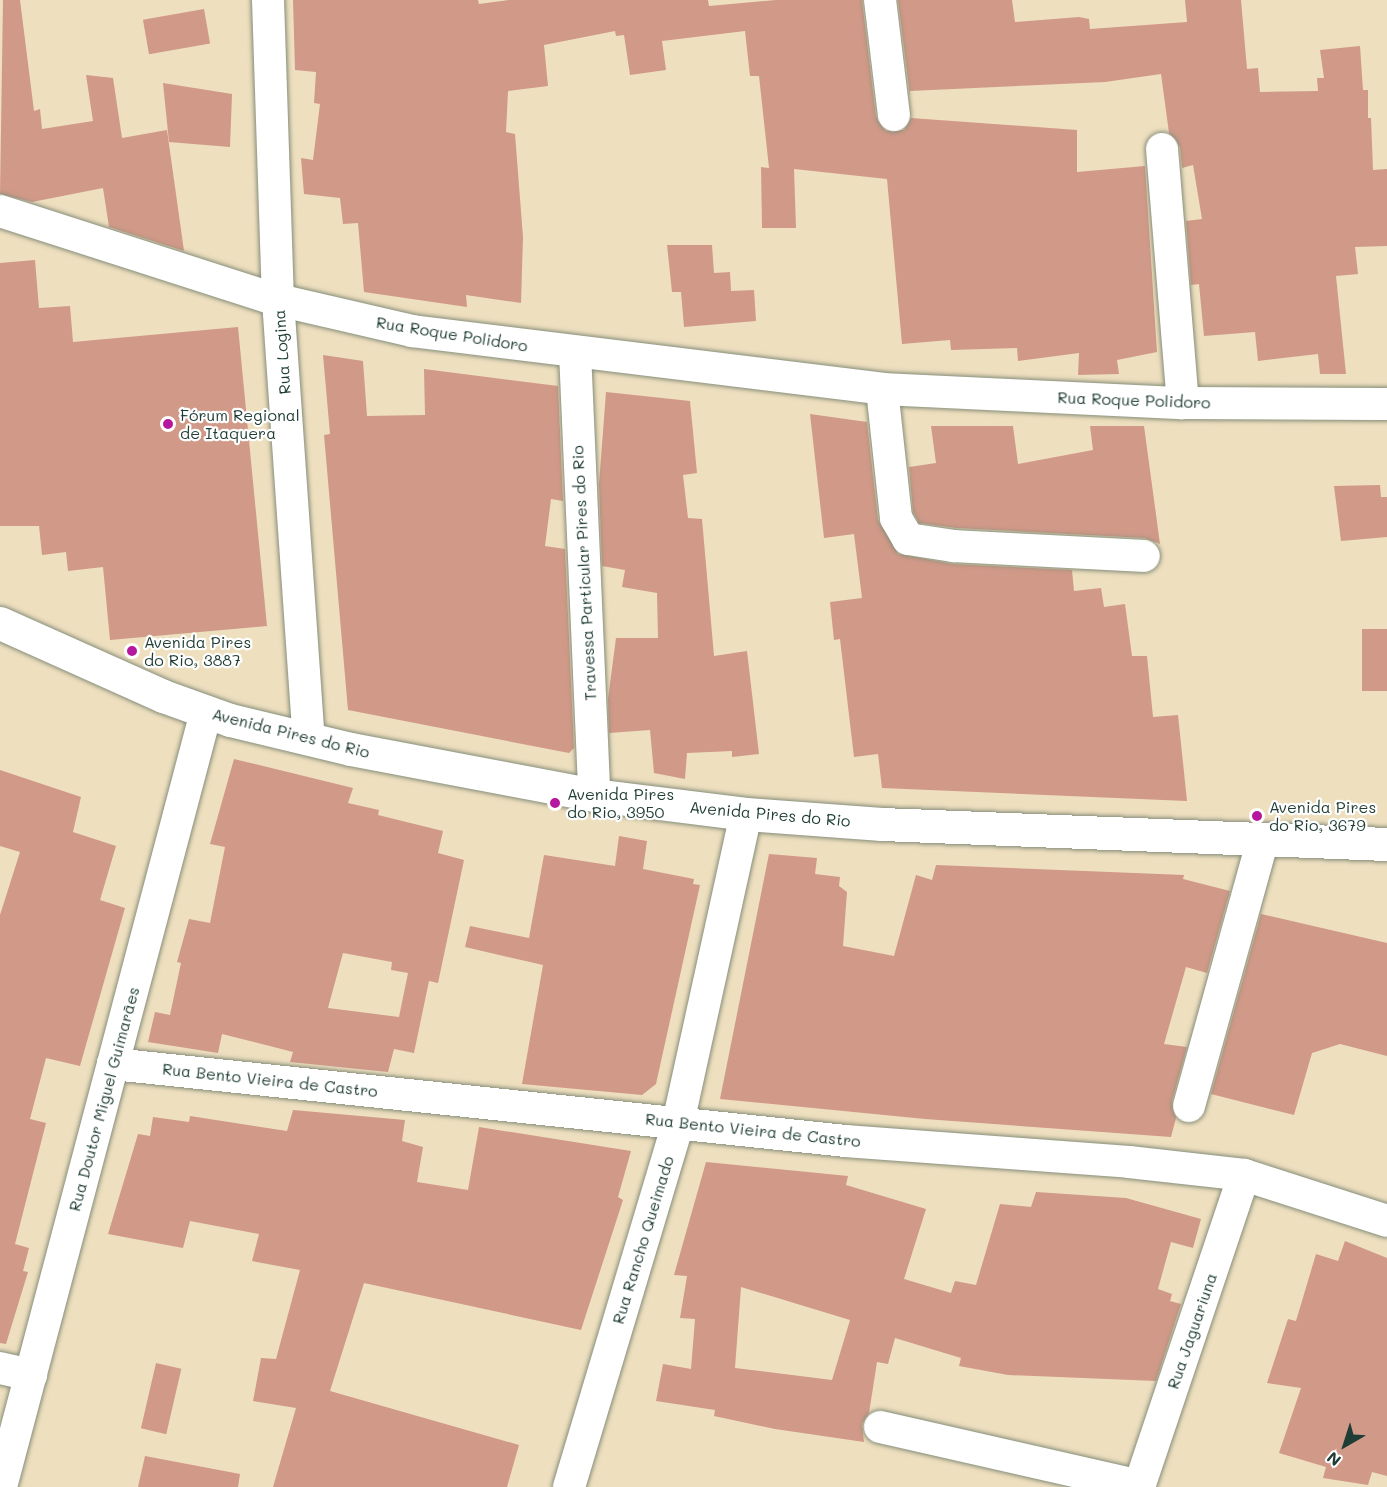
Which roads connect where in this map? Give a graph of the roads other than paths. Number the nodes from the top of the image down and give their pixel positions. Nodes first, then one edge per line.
1 (268, 0) edge
2 (880, 0) edge
3 (894, 115) dead end
4 (1162, 149) dead end
5 (0, 211) edge
6 (278, 300) junction
7 (575, 352) junction
8 (882, 389) junction
9 (1183, 403) junction
10 (1387, 404) edge
11 (1144, 556) dead end
12 (0, 623) edge
13 (206, 712) junction
14 (309, 739) junction
15 (594, 795) junction
16 (746, 814) junction
17 (1262, 842) junction
18 (1387, 844) edge
19 (113, 1064) junction
20 (1189, 1106) dead end
21 (678, 1123) junction
22 (1244, 1175) junction
23 (1387, 1221) edge
24 (0, 1368) edge
25 (31, 1376) junction
26 (880, 1427) dead end
27 (3, 1470) edge
28 (1139, 1486) edge
29 (569, 1487) edge

1 - 6 street, Rua Logina
2 - 3 street
4 - 9 street
5 - 6 street, Rua Roque Polidoro
6 - 7 street, Rua Roque Polidoro
6 - 14 street, Rua Logina
7 - 8 street, Rua Roque Polidoro
7 - 15 street, Travessa Particular Pires do Rio
8 - 9 street, Rua Roque Polidoro
8 - 11 street
9 - 10 street, Rua Roque Polidoro
12 - 13 main road, Avenida Pires do Rio
13 - 14 main road, Avenida Pires do Rio
13 - 19 street, Rua Doutor Miguel Guimarães
14 - 15 main road, Avenida Pires do Rio
15 - 16 main road, Avenida Pires do Rio
16 - 17 main road, Avenida Pires do Rio
16 - 21 street, Rua Rancho Queimado
17 - 18 main road, Avenida Pires do Rio
17 - 20 street
19 - 21 street, Rua Bento Vieira de Castro
19 - 25 street, Rua Doutor Miguel Guimarães
21 - 22 street, Rua Bento Vieira de Castro
21 - 29 street, Rua Rancho Queimado
22 - 23 street, Rua Bento Vieira de Castro
22 - 28 street, Rua Jaguariuna
24 - 25 street
25 - 27 street, Rua Doutor Miguel Guimarães
26 - 28 street

